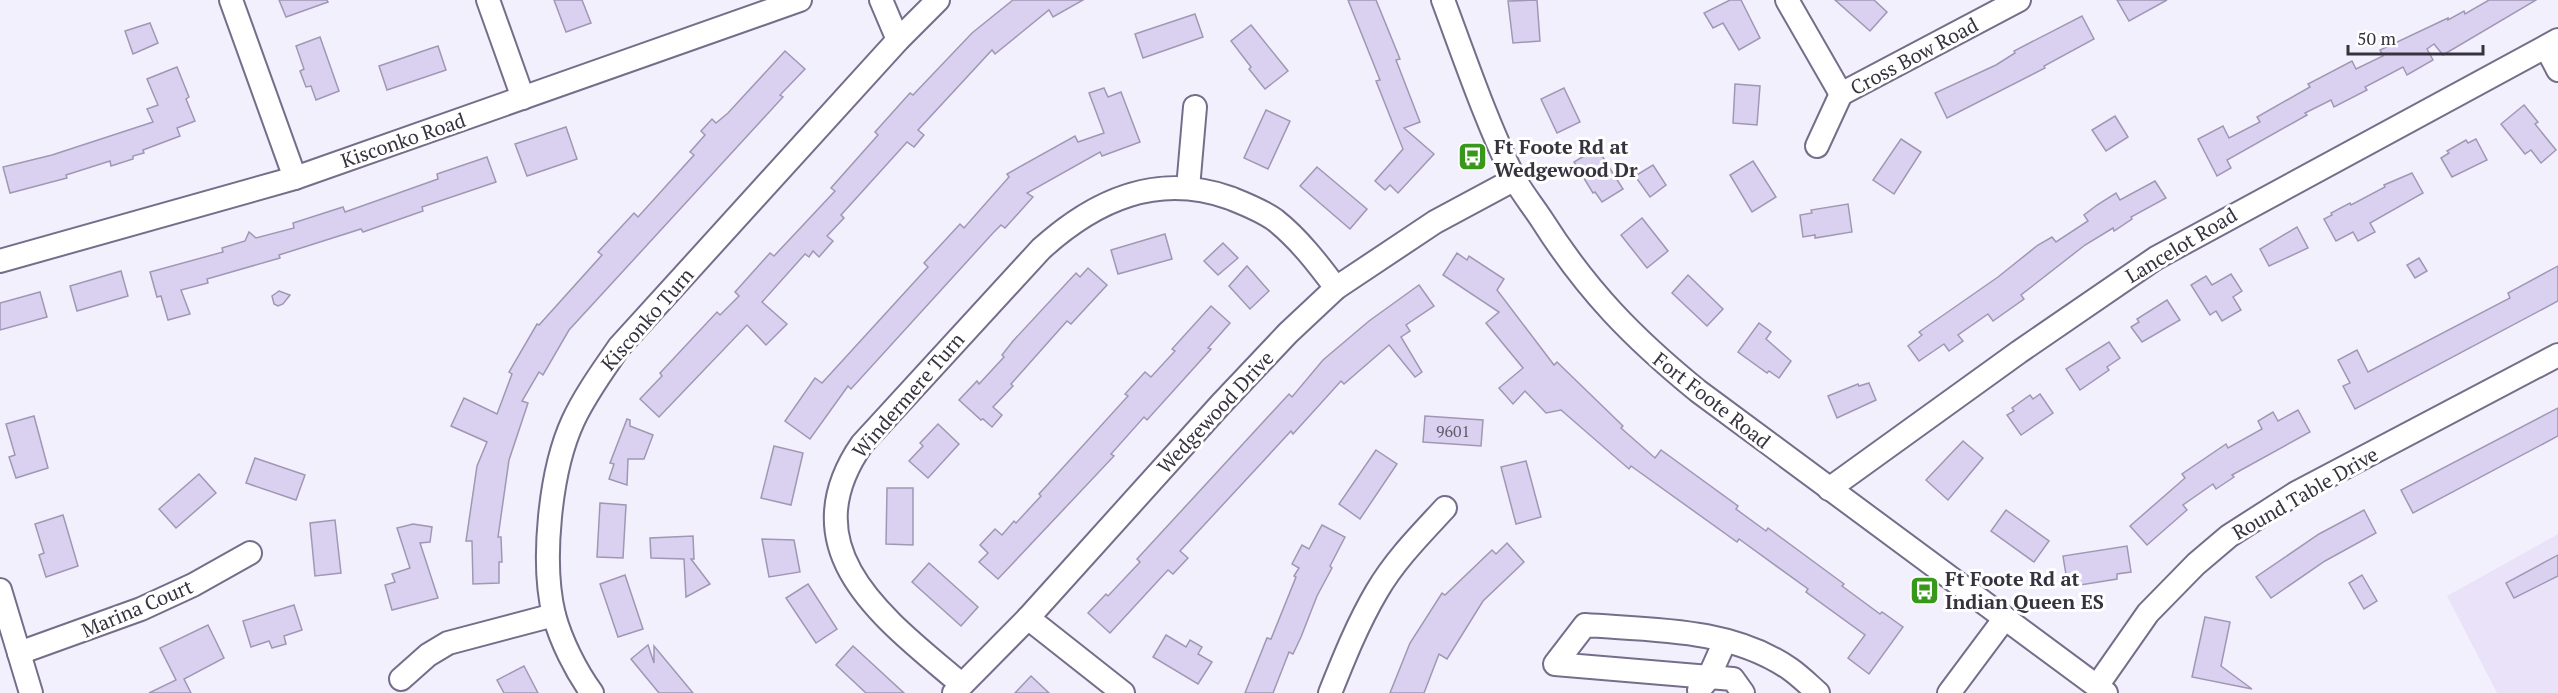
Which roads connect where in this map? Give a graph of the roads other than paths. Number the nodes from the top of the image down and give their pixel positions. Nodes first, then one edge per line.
1 (231, 0) edge
2 (488, 0) edge
3 (800, 0) edge
4 (881, 0) edge
5 (938, 0) edge
6 (1443, 0) edge
7 (1787, 0) edge
8 (2019, 0) edge
9 (898, 40) junction
10 (2552, 44) edge
11 (2558, 70) edge
12 (1841, 94) junction
13 (523, 98) junction
14 (1195, 107) dead end
15 (1818, 146) dead end
16 (295, 178) junction
17 (1515, 179) junction
18 (1188, 188) junction
19 (0, 261) edge
20 (1336, 288) junction
21 (2558, 355) edge
22 (1829, 489) junction
23 (1445, 508) dead end
24 (250, 554) dead end
25 (0, 590) edge
26 (554, 615) junction
27 (1028, 618) junction
28 (2005, 618) junction
29 (1725, 641) junction
30 (19, 653) junction
31 (401, 679) dead end
32 (1703, 686) edge
33 (957, 689) edge
34 (2101, 689) edge
35 (31, 693) edge
36 (592, 693) edge
37 (1123, 693) edge
38 (1330, 693) edge
39 (1743, 693) edge
40 (1818, 693) edge
41 (1949, 693) edge

1 - 16 street
2 - 13 street
3 - 13 street, Kisconko Road
4 - 9 street
5 - 9 street, Kisconko Turn
6 - 17 street, Fort Foote Road
7 - 12 street
8 - 12 street, Cross Bow Road
9 - 26 street, Kisconko Turn
10 - 11 street
10 - 22 street, Lancelot Road
12 - 15 street
13 - 16 street, Kisconko Road
14 - 18 street
16 - 19 street, Kisconko Road
17 - 20 street, Wedgewood Drive
17 - 22 street, Fort Foote Road
18 - 20 street, Windermere Turn
18 - 33 street, Windermere Turn
20 - 27 street, Wedgewood Drive
21 - 34 street, Round Table Drive
22 - 28 street, Fort Foote Road
23 - 38 street
24 - 30 street, Marina Court
25 - 30 street
26 - 31 street
26 - 36 street, Kisconko Turn
27 - 33 street, Wedgewood Drive
27 - 37 street
28 - 34 street, Fort Foote Road
28 - 41 street
29 - 32 street
29 - 32 street
29 - 40 street
30 - 35 street
32 - 39 street

